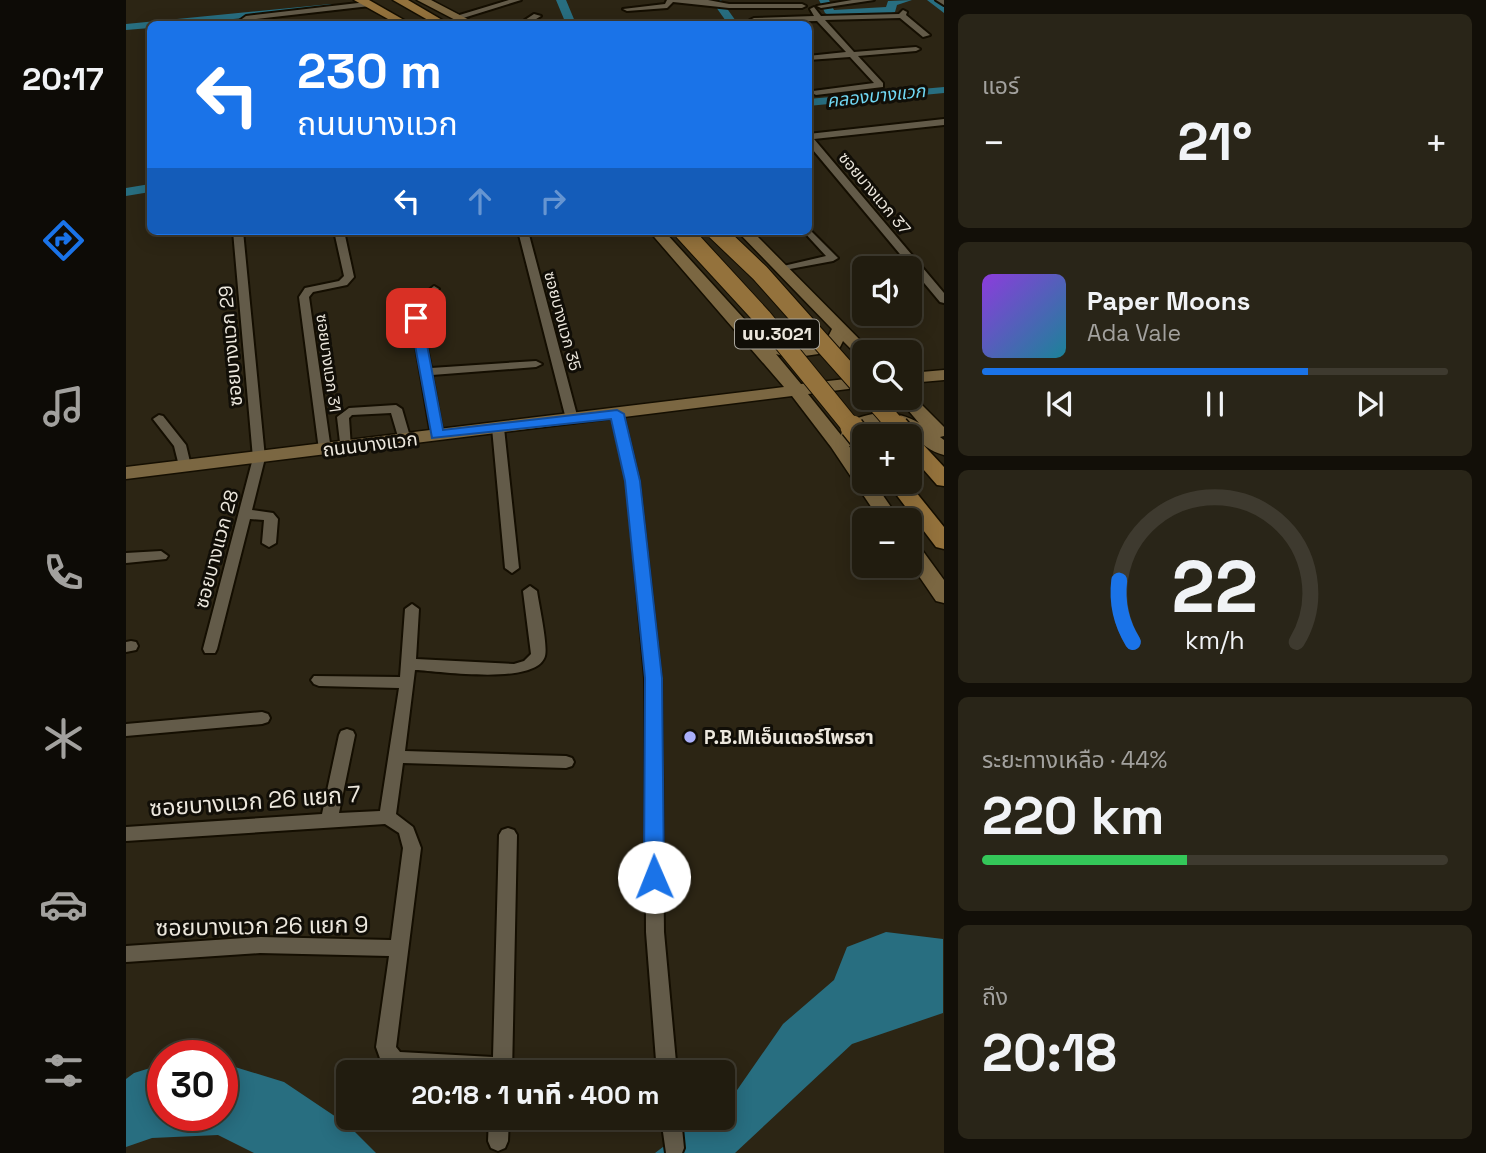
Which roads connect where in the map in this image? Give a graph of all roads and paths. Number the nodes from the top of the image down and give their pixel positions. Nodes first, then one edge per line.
1 (399, 0) edge
2 (422, 0) edge
3 (502, 0) edge
4 (517, 0) edge
5 (673, 0) edge
6 (870, 0) edge
7 (364, 2) edge
8 (835, 2) edge
9 (815, 7) edge
10 (488, 8) junction
11 (627, 9) dead end
12 (537, 16) dead end
13 (457, 17) junction
14 (754, 20) dead end
15 (241, 21) edge
16 (399, 21) edge
17 (438, 21) edge
18 (465, 21) edge
19 (528, 21) edge
20 (926, 35) dead end
21 (916, 49) dead end
22 (853, 54) junction
23 (812, 58) edge
24 (816, 93) dead end
25 (943, 122) edge
26 (812, 138) edge
27 (812, 142) edge
28 (238, 235) edge
29 (340, 235) edge
30 (524, 235) edge
31 (660, 235) edge
32 (687, 235) edge
33 (720, 235) edge
34 (748, 235) edge
35 (812, 235) edge
36 (783, 269) junction
37 (434, 289) dead end
38 (943, 300) edge
39 (841, 327) junction
40 (853, 340) edge
41 (759, 344) junction
42 (536, 364) dead end
43 (427, 372) junction
44 (943, 375) edge
45 (852, 376) edge
46 (922, 377) edge
47 (852, 383) edge
48 (797, 390) junction
49 (882, 410) edge
50 (918, 410) edge
51 (617, 414) junction
52 (159, 419) dead end
53 (572, 419) junction
54 (856, 424) edge
55 (895, 424) edge
56 (909, 424) edge
57 (852, 427) edge
58 (852, 427) edge
59 (498, 428) junction
60 (922, 434) edge
61 (437, 435) junction
62 (943, 438) edge
63 (405, 440) junction
64 (852, 446) edge
65 (345, 448) junction
66 (943, 449) edge
67 (325, 450) junction
68 (922, 456) edge
69 (259, 458) junction
70 (852, 463) edge
71 (184, 466) junction
72 (126, 473) edge
73 (943, 480) edge
74 (906, 494) edge
75 (246, 514) junction
76 (943, 542) edge
77 (269, 543) dead end
78 (161, 556) dead end
79 (126, 558) edge
80 (922, 565) edge
81 (512, 568) dead end
82 (530, 591) dead end
83 (943, 596) edge
84 (412, 609) dead end
85 (210, 649) dead end
86 (409, 664) junction
87 (319, 680) dead end
88 (407, 682) junction
89 (262, 718) dead end
90 (126, 730) edge
91 (347, 735) dead end
92 (398, 757) junction
93 (566, 762) dead end
94 (387, 817) junction
95 (329, 819) junction
96 (126, 834) edge
97 (508, 835) dead end
98 (400, 948) junction
99 (126, 954) edge
100 (397, 1060) edge
101 (502, 1060) edge
102 (666, 1060) edge
103 (498, 1130) edge
104 (672, 1130) edge
105 (498, 1141) dead end
106 (674, 1148) dead end

1 - 17 main road
2 - 13 main road
3 - 10 street
4 - 10 street
5 - 9 street
5 - 11 street
6 - 8 street
7 - 15 street
7 - 16 main road
8 - 9 street
9 - 14 street
9 - 20 street
9 - 22 street
10 - 13 street
12 - 19 street
13 - 18 main road
21 - 22 street
22 - 23 street
22 - 24 street
25 - 26 street
27 - 38 street, ซอยบางแวก 37
28 - 69 street, ซอยบางแวก 29
29 - 67 street, ซอยบางแวก 31
30 - 53 street, ซอยบางแวก 35
31 - 41 main road, นบ.3021
32 - 57 main road, นบ.3021, bridge
33 - 45 main road, นบ.3021, bridge
34 - 36 main road, นบ.3021
35 - 36 street
36 - 39 main road, นบ.3021
37 - 43 street
39 - 40 main road, นบ.3021
39 - 41 main road
41 - 48 main road, นบ.3021
42 - 43 street
43 - 61 street
44 - 46 main road
47 - 48 main road, ถนนบางแวก
48 - 51 main road, ถนนบางแวก
48 - 70 main road, นบ.3021
49 - 55 main road, bridge
50 - 62 main road
51 - 53 main road, ถนนบางแวก
51 - 102 street
52 - 71 street
53 - 59 main road, ถนนบางแวก
54 - 56 main road
58 - 64 main road
59 - 61 main road, ถนนบางแวก
59 - 81 street
60 - 66 main road
61 - 63 main road, ถนนบางแวก
63 - 65 main road, ถนนบางแวก
63 - 65 street
65 - 67 main road, ถนนบางแวก
67 - 69 main road, ถนนบางแวก
68 - 73 main road
69 - 71 main road, ถนนบางแวก
69 - 75 street, ซอยบางแวก 28
71 - 72 main road, ถนนบางแวก
74 - 76 main road
75 - 77 street
75 - 85 street, ซอยบางแวก 28
78 - 79 street
80 - 83 main road
82 - 86 street
84 - 86 street, ซอยบางแวก 26 แยก 7
86 - 88 street, ซอยบางแวก 26 แยก 7
87 - 88 street
88 - 92 street, ซอยบางแวก 26 แยก 7
89 - 90 street
91 - 95 street
92 - 93 street
92 - 94 street, ซอยบางแวก 26 แยก 7
94 - 95 street, ซอยบางแวก 26 แยก 7
94 - 98 street, ซอยบางแวก 26 แยก 7
95 - 96 street, ซอยบางแวก 26 แยก 7
97 - 101 street, ซอยบางแวก 26 แยก 7
98 - 99 street, ซอยบางแวก 26 แยก 9
98 - 100 street, ซอยบางแวก 26 แยก 7
103 - 105 street
104 - 106 street

